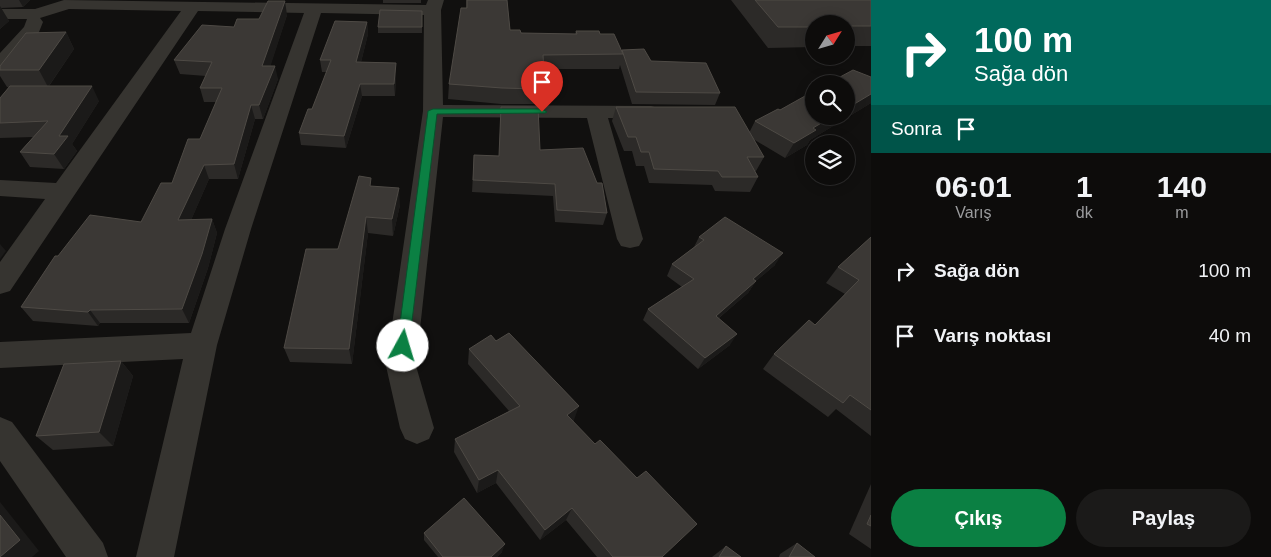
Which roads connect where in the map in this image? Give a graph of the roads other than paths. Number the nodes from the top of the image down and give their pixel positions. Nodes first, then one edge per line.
1 (60, 2) edge
2 (434, 5) edge
3 (192, 7) junction
4 (314, 8) junction
5 (0, 14) edge
6 (36, 14) junction
7 (0, 61) edge
8 (433, 111) junction
9 (596, 112) junction
10 (673, 112) edge
11 (0, 188) edge
12 (63, 192) junction
13 (630, 239) dead end
14 (0, 283) edge
15 (202, 345) junction
16 (0, 356) edge
17 (417, 428) dead end
18 (0, 433) edge
19 (89, 557) edge
20 (155, 557) edge

1 - 3 street
1 - 6 street
2 - 4 street
2 - 8 street
3 - 4 street
3 - 12 street
4 - 15 street
5 - 6 street
6 - 7 street
8 - 9 street
8 - 17 street
9 - 10 street
9 - 13 street
11 - 12 street
12 - 14 street
15 - 16 street
15 - 20 street
18 - 19 street

